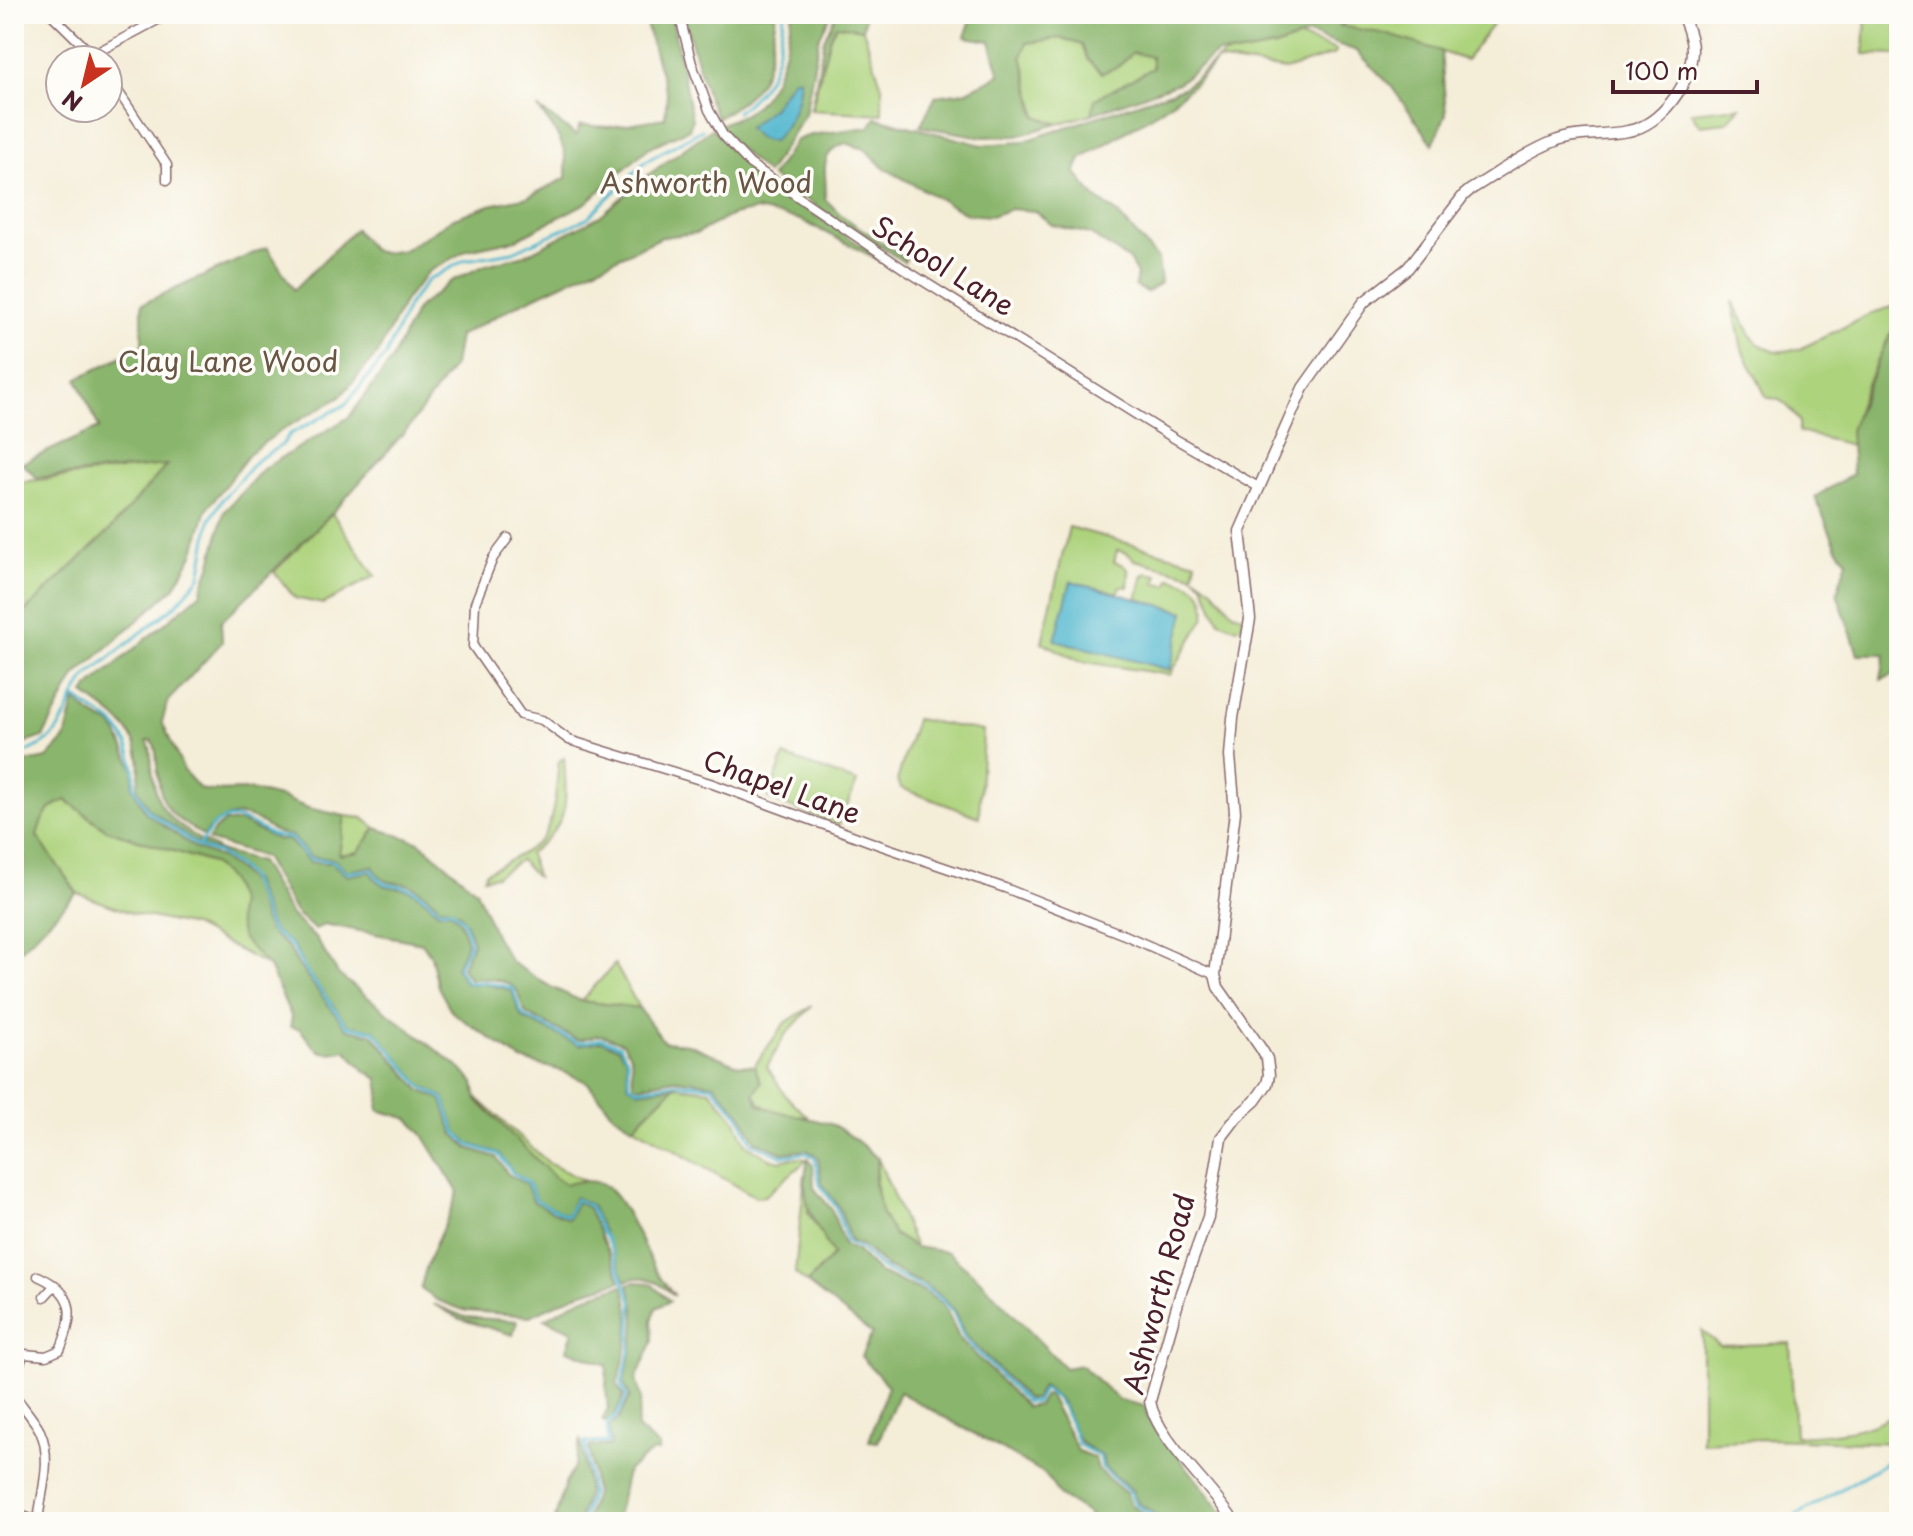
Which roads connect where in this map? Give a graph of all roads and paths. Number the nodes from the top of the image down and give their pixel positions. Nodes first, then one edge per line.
1 (51, 14) edge
2 (169, 14) edge
3 (679, 14) edge
4 (1682, 14) edge
5 (82, 44) edge
6 (118, 44) edge
7 (124, 100) edge
8 (167, 180) dead end
9 (1260, 488) junction
10 (508, 538) dead end
11 (1215, 975) junction
12 (38, 1276) dead end
13 (55, 1285) junction
14 (44, 1297) dead end
15 (18, 1354) edge
16 (14, 1393) edge
17 (14, 1513) edge
18 (39, 1521) edge
19 (1234, 1522) edge

1 - 5 street
2 - 6 street
3 - 9 street, School Lane
4 - 9 street
7 - 8 street
9 - 11 street
10 - 11 street, Chapel Lane
11 - 19 street, Ashworth Road
12 - 13 street
13 - 14 street
13 - 15 street
15 - 16 street
16 - 18 street
17 - 18 street

